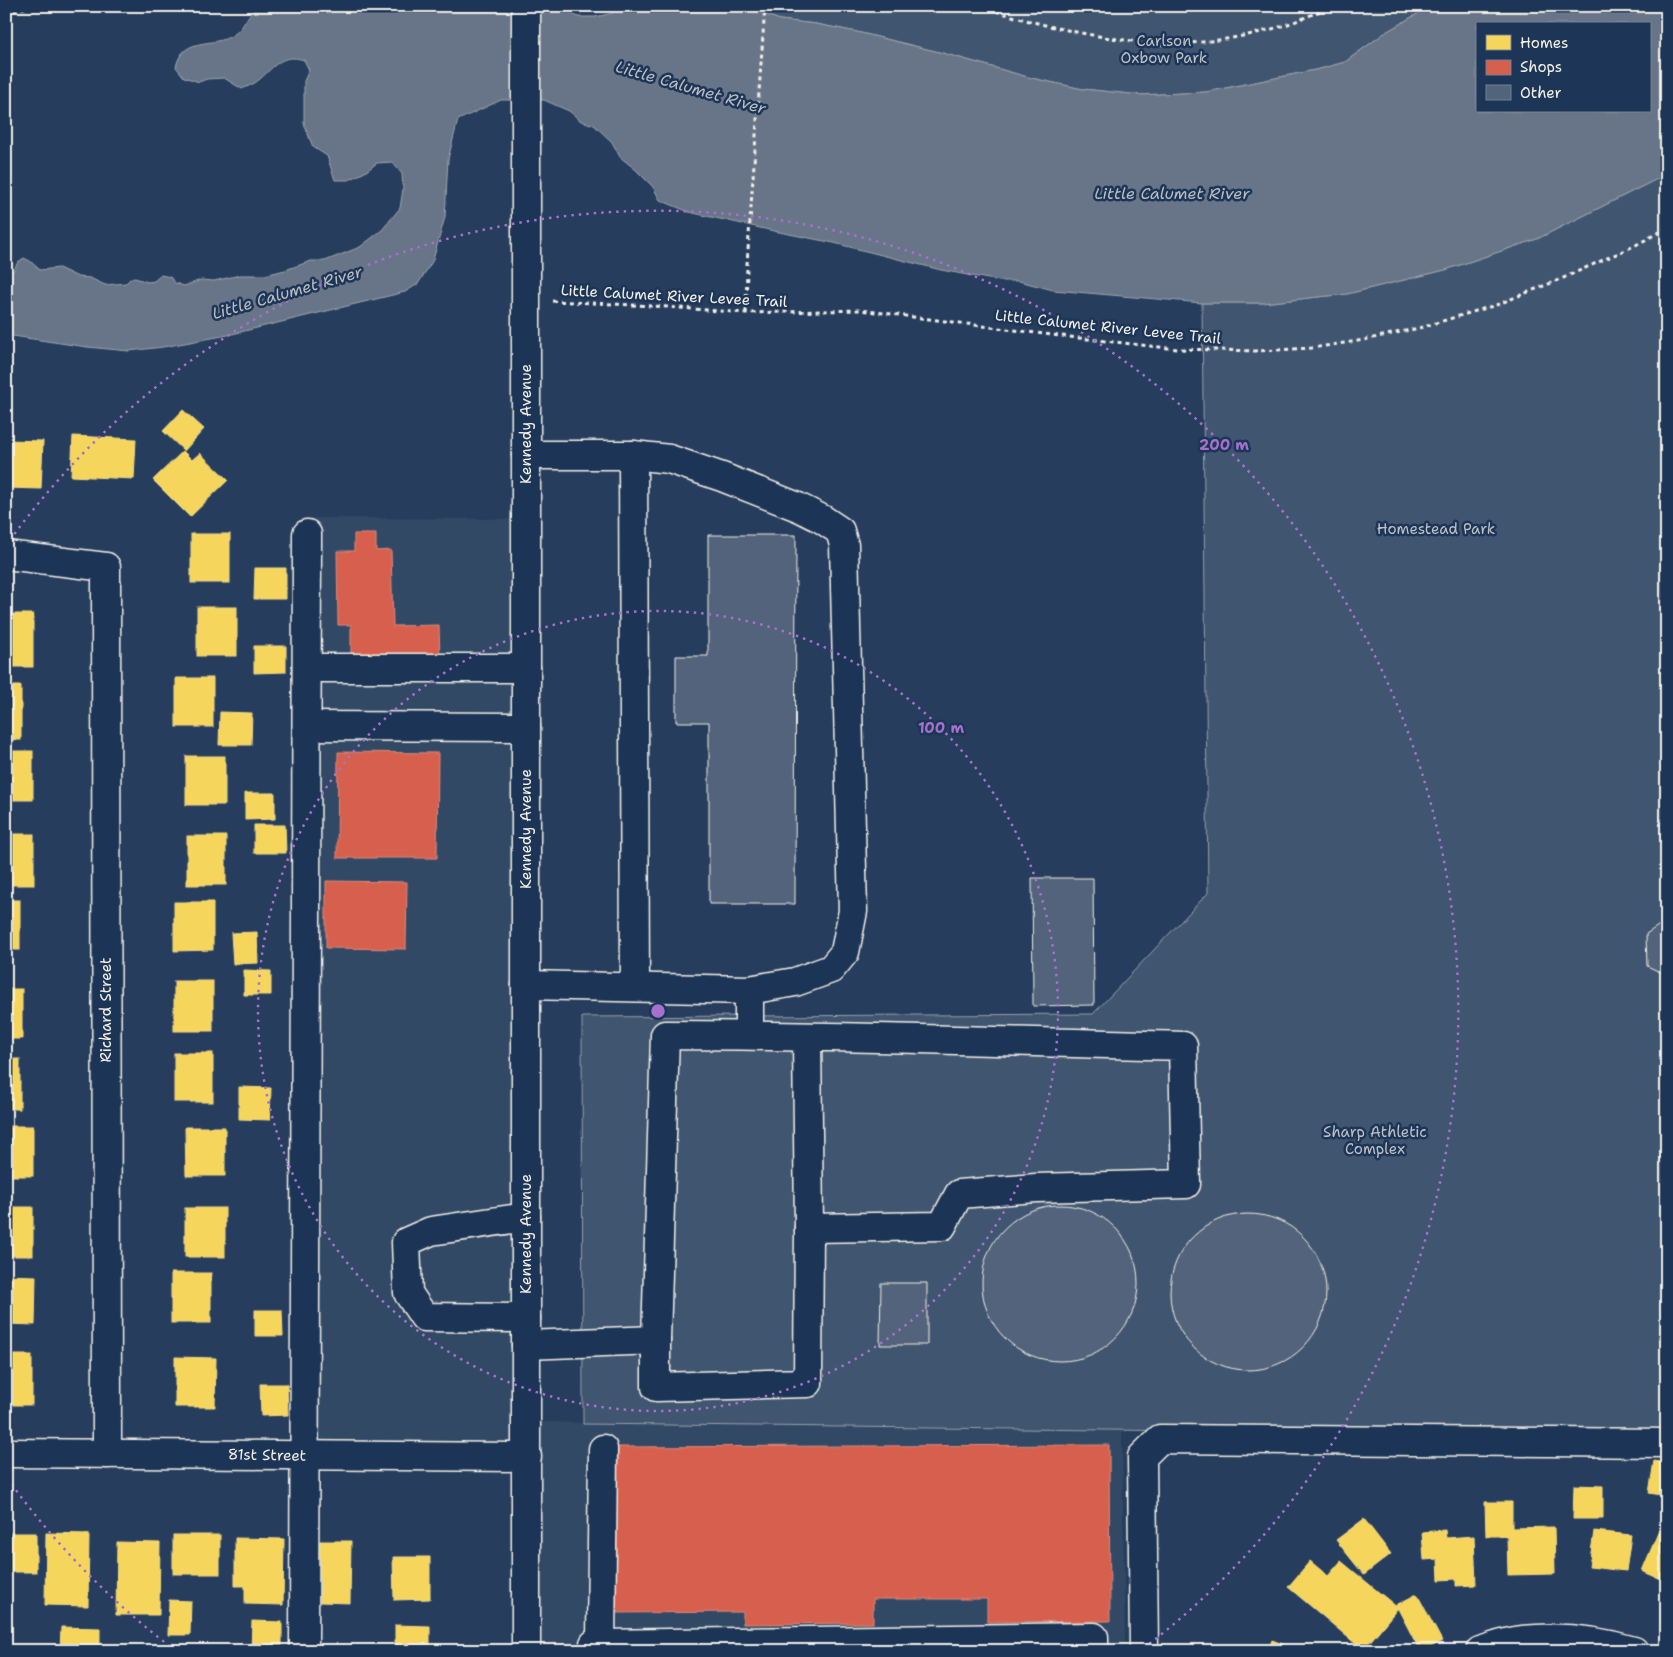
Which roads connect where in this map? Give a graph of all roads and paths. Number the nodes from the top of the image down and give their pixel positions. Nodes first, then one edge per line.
1 (32, 6) edge
2 (526, 6) edge
3 (765, 6) edge
4 (981, 6) edge
5 (1329, 6) edge
6 (6, 14) edge
7 (1667, 228) edge
8 (526, 300) junction
9 (746, 313) junction
10 (526, 454) junction
11 (633, 456) junction
12 (307, 534) dead end
13 (6, 555) edge
14 (307, 668) junction
15 (526, 668) junction
16 (307, 726) junction
17 (526, 727) junction
18 (526, 985) junction
19 (635, 987) junction
20 (749, 990) junction
21 (749, 1035) junction
22 (807, 1037) junction
23 (526, 1217) junction
24 (809, 1228) junction
25 (526, 1318) junction
26 (656, 1340) junction
27 (526, 1345) junction
28 (1667, 1443) edge
29 (603, 1449) dead end
30 (6, 1453) edge
31 (107, 1454) junction
32 (304, 1455) junction
33 (527, 1457) junction
34 (1568, 1645) edge
35 (809, 1646) edge
36 (598, 1647) edge
37 (304, 1651) edge
38 (526, 1651) edge
39 (1094, 1651) edge
40 (1144, 1651) edge
41 (1480, 1651) edge
42 (1634, 1651) edge

1 - 6 path
2 - 8 street, Kennedy Avenue
3 - 9 path
4 - 5 path
7 - 9 path, Little Calumet River Levee Trail
8 - 9 path, Little Calumet River Levee Trail
8 - 10 street, Kennedy Avenue
10 - 11 street
10 - 15 street, Kennedy Avenue
11 - 19 street
11 - 20 street
12 - 14 street
13 - 31 street, Richard Street
14 - 15 street
14 - 16 street
15 - 17 street, Kennedy Avenue
16 - 17 street
16 - 32 street
17 - 18 street, Kennedy Avenue
18 - 19 street
18 - 23 street, Kennedy Avenue
19 - 20 street
20 - 21 street
21 - 22 street
21 - 26 street
22 - 24 street
22 - 24 street
23 - 25 street, Kennedy Avenue
23 - 25 street
24 - 26 street
25 - 27 street, Kennedy Avenue
26 - 27 street
27 - 33 street, Kennedy Avenue
28 - 40 street
29 - 36 street
30 - 31 street, 81st Street
31 - 32 street, 81st Street
32 - 33 street, 81st Street
32 - 37 street
33 - 38 street, Kennedy Avenue
34 - 41 street
34 - 42 street
35 - 36 street
35 - 39 street

